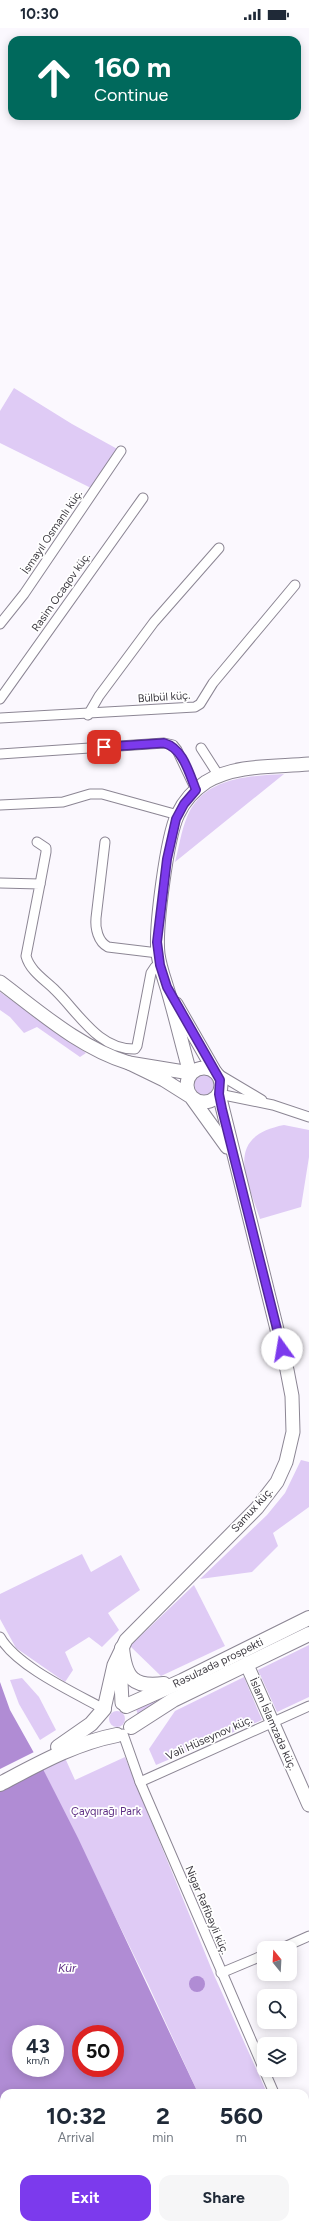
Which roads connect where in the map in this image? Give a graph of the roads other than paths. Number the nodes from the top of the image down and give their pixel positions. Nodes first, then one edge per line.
1 (121, 451) dead end
2 (143, 498) dead end
3 (219, 548) dead end
4 (294, 584) dead end
5 (0, 624) edge
6 (0, 699) edge
7 (88, 715) junction
8 (0, 718) edge
9 (201, 748) dead end
10 (0, 754) edge
11 (309, 764) edge
12 (219, 776) junction
13 (196, 790) junction
14 (0, 805) edge
15 (178, 815) junction
16 (37, 842) dead end
17 (106, 842) dead end
18 (0, 883) edge
19 (40, 884) junction
20 (159, 959) junction
21 (0, 982) edge
22 (167, 987) junction
23 (129, 1063) junction
24 (215, 1072) junction
25 (190, 1073) junction
26 (219, 1094) junction
27 (191, 1097) junction
28 (272, 1105) junction
29 (309, 1116) edge
30 (233, 1156) junction
31 (309, 1618) edge
32 (309, 1634) edge
33 (0, 1637) edge
34 (122, 1648) junction
35 (247, 1665) junction
36 (182, 1681) junction
37 (124, 1705) junction
38 (309, 1706) edge
39 (104, 1709) junction
40 (273, 1722) junction
41 (124, 1732) junction
42 (60, 1749) junction
43 (0, 1775) edge
44 (140, 1782) junction
45 (0, 1784) edge
46 (309, 1805) edge
47 (309, 1936) edge
48 (297, 1941) edge
49 (257, 1958) edge
50 (221, 1973) junction
51 (272, 2089) edge

1 - 5 street, İsmayıl Osmanlı küç.
2 - 6 street, Rasim Ocaqov küç.
3 - 7 street
4 - 7 street, Bülbül küç.
7 - 8 street, Bülbül küç.
9 - 12 street
10 - 13 street
11 - 12 main road
12 - 13 main road
13 - 15 main road
14 - 15 street
15 - 20 main road
16 - 19 street
17 - 20 street
18 - 19 street
19 - 20 street
20 - 22 main road
21 - 23 main road
22 - 24 main road
22 - 25 main road
23 - 25 main road
23 - 27 main road
24 - 25 main road
24 - 26 main road
24 - 28 street
25 - 27 main road
26 - 27 main road
26 - 28 street
26 - 30 main road, Samux küç.
27 - 30 main road
28 - 29 street
30 - 34 main road, Samux küç.
31 - 36 main road, Rəsulzadə prospekti
32 - 35 main road, Rəsulzadə prospekti
33 - 39 street
34 - 36 main road
34 - 37 main road
34 - 39 main road, Samux küç.
35 - 40 main road, İslam İslamzadə küç.
35 - 41 main road, Rəsulzadə prospekti
36 - 37 main road, Rəsulzadə prospekti
37 - 39 main road
37 - 41 main road
38 - 40 street, Vəli Hüseynov küç.
39 - 41 main road
39 - 42 main road
40 - 44 street, Vəli Hüseynov küç.
40 - 46 main road, İslam İslamzadə küç.
41 - 42 main road
41 - 44 street, Nigar Rəfibəyli küç.
42 - 43 main road
42 - 45 main road
44 - 50 street, Nigar Rəfibəyli küç.
47 - 48 street
49 - 50 street
50 - 51 street, Nigar Rəfibəyli küç.

